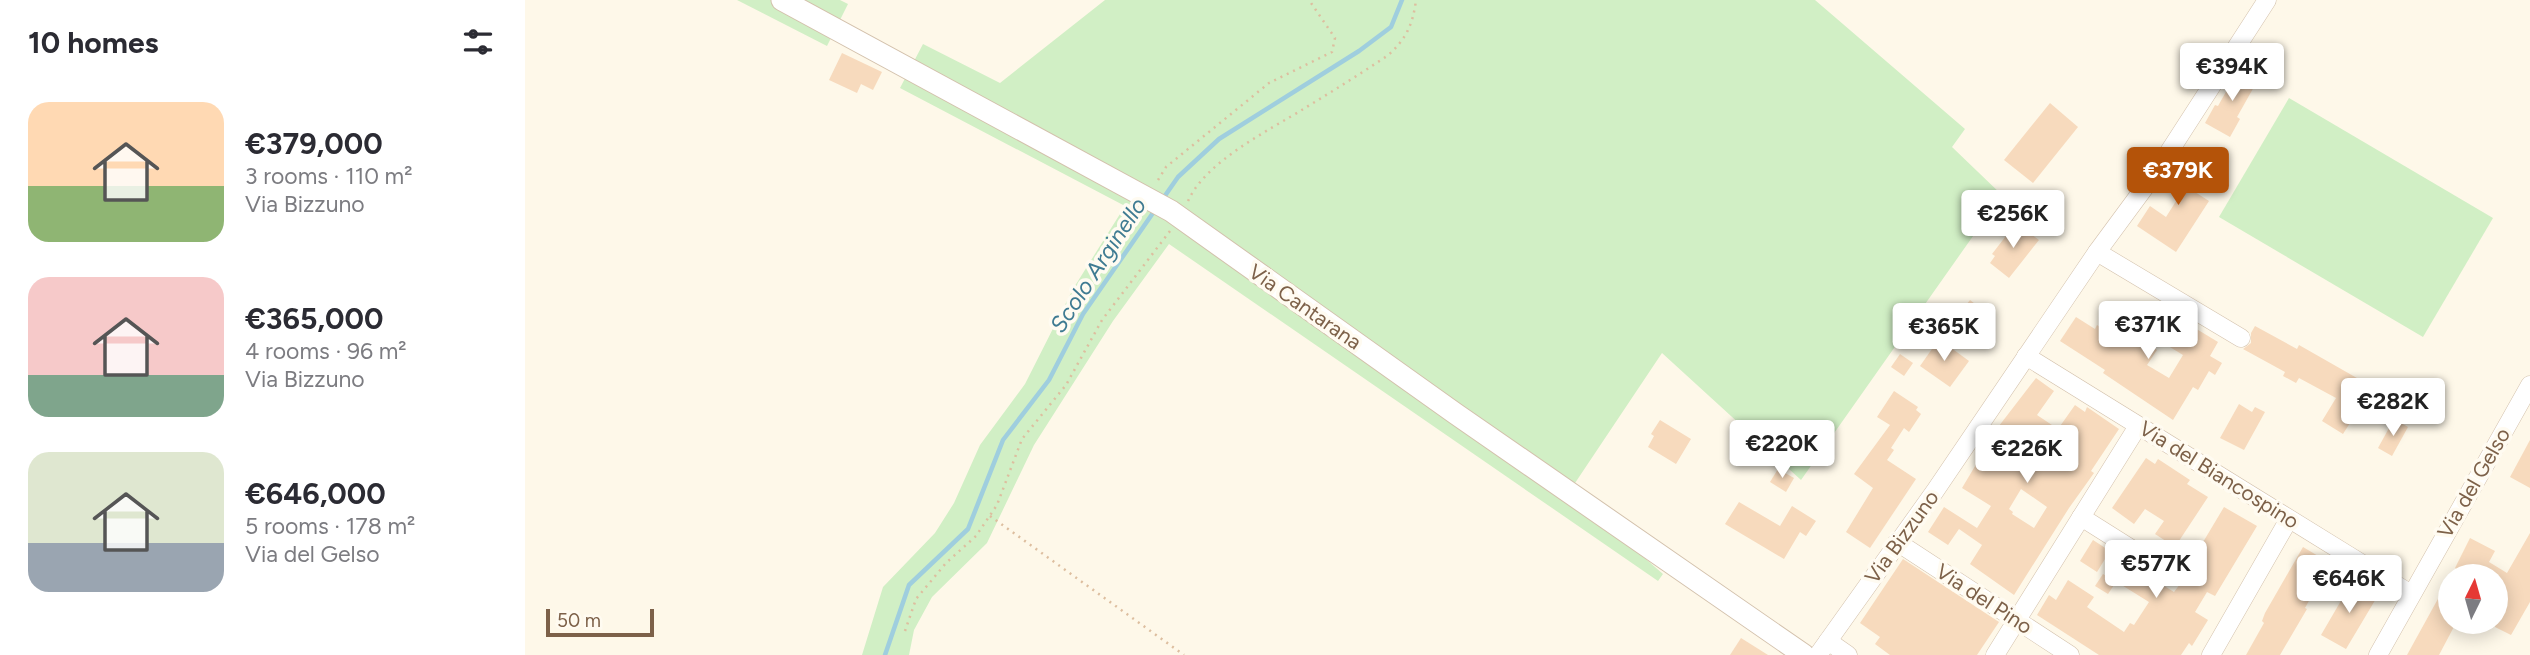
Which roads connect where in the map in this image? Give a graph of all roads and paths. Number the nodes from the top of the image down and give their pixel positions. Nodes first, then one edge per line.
1 (782, 0) edge
2 (1309, 0) edge
3 (1416, 0) edge
4 (2267, 0) edge
5 (1164, 202) junction
6 (2097, 252) junction
7 (2241, 338) dead end
8 (2026, 356) junction
9 (2530, 386) edge
10 (2138, 426) junction
11 (989, 516) junction
12 (2081, 517) junction
13 (2289, 519) junction
14 (1897, 542) junction
15 (2173, 575) dead end
16 (2411, 594) junction
17 (2017, 619) junction
18 (905, 631) dead end
19 (1823, 648) edge
20 (1184, 655) edge
21 (1804, 655) edge
22 (1848, 655) edge
23 (1995, 655) edge
24 (2070, 655) edge
25 (2211, 655) edge
26 (2378, 655) edge

1 - 5 street, Via Cantarana
2 - 5 path
3 - 5 path
4 - 6 street, Via Bizzuno
5 - 11 path
5 - 21 street, Via Cantarana
6 - 7 street
6 - 8 street, Via Bizzuno
8 - 10 street, Via del Biancospino
8 - 14 street, Via Bizzuno
9 - 16 street, Via del Gelso
10 - 12 street
10 - 13 street, Via del Biancospino
11 - 18 path
11 - 20 path
12 - 15 street
12 - 17 street
13 - 16 street, Via del Biancospino
13 - 25 street
14 - 17 street, Via del Pino
14 - 19 street, Via Bizzuno
16 - 26 street, Via del Gelso
17 - 23 street
17 - 24 street, Via del Pino
19 - 22 street

